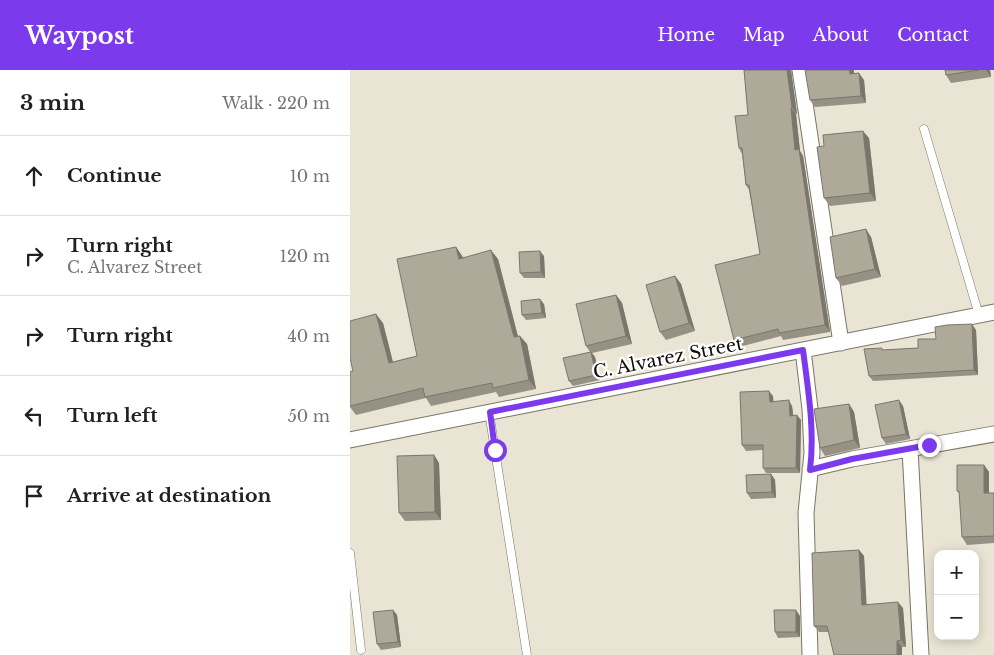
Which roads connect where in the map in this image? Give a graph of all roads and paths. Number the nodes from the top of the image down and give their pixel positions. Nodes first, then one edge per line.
1 (800, 70) edge
2 (924, 129) dead end
3 (994, 312) edge
4 (978, 315) junction
5 (841, 343) junction
6 (803, 350) junction
7 (490, 412) junction
8 (994, 434) edge
9 (350, 440) edge
10 (910, 449) junction
11 (810, 470) junction
12 (350, 553) edge
13 (361, 650) dead end
14 (527, 655) edge
15 (810, 655) edge
16 (921, 655) edge

1 - 5 street
2 - 4 lane
3 - 4 street, C. Alvarez Street
4 - 5 street, C. Alvarez Street
5 - 6 street, C. Alvarez Street
6 - 7 street, C. Alvarez Street
6 - 11 street
7 - 9 street, C. Alvarez Street
7 - 14 lane
8 - 10 street
10 - 11 street
10 - 16 street
11 - 15 street
12 - 13 lane

